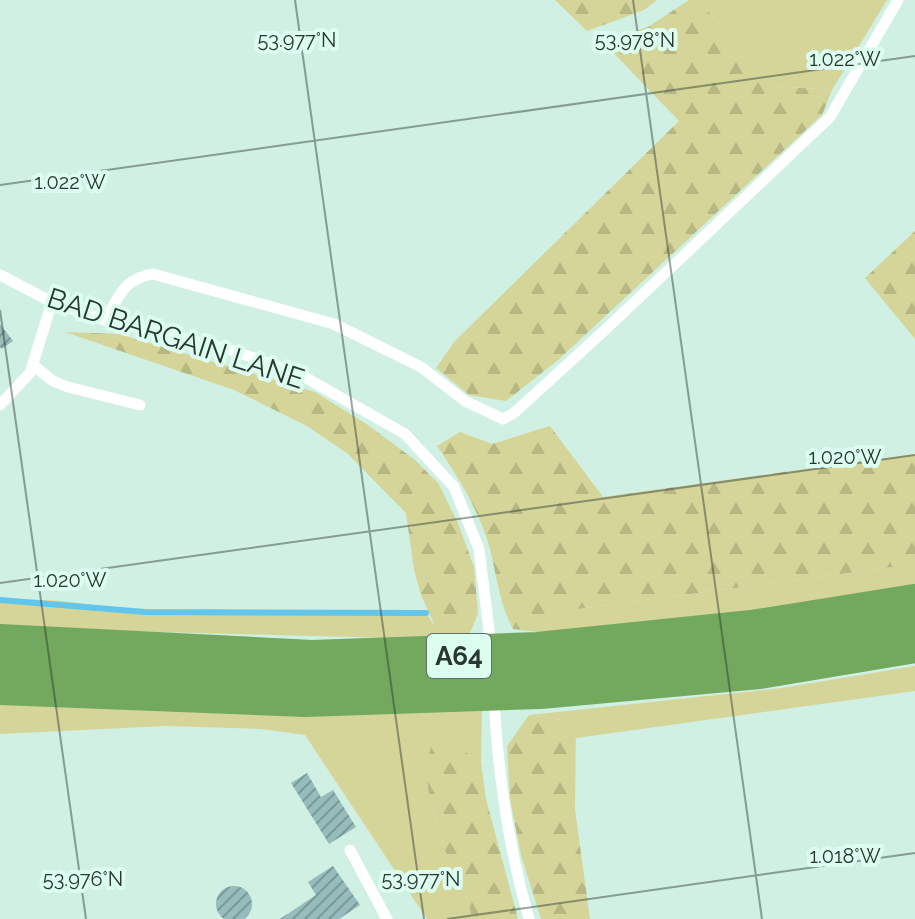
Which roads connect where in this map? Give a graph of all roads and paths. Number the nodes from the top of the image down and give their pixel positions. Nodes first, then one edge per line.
1 (898, 0) edge
2 (0, 275) edge
3 (52, 302) junction
4 (105, 320) junction
5 (33, 365) junction
6 (0, 405) edge
7 (140, 405) dead end
8 (915, 605) edge
9 (915, 642) edge
10 (0, 645) edge
11 (492, 666) dead end
12 (493, 681) dead end
13 (0, 684) edge
14 (350, 850) dead end
15 (387, 919) edge
16 (529, 919) edge

1 - 4 lane
2 - 3 lane, BAD BARGAIN LANE
3 - 4 lane, BAD BARGAIN LANE
3 - 5 lane
4 - 11 lane, BAD BARGAIN LANE
5 - 6 lane
5 - 7 lane
8 - 10 highway, A64
9 - 13 highway, A64
12 - 16 lane
14 - 15 lane

